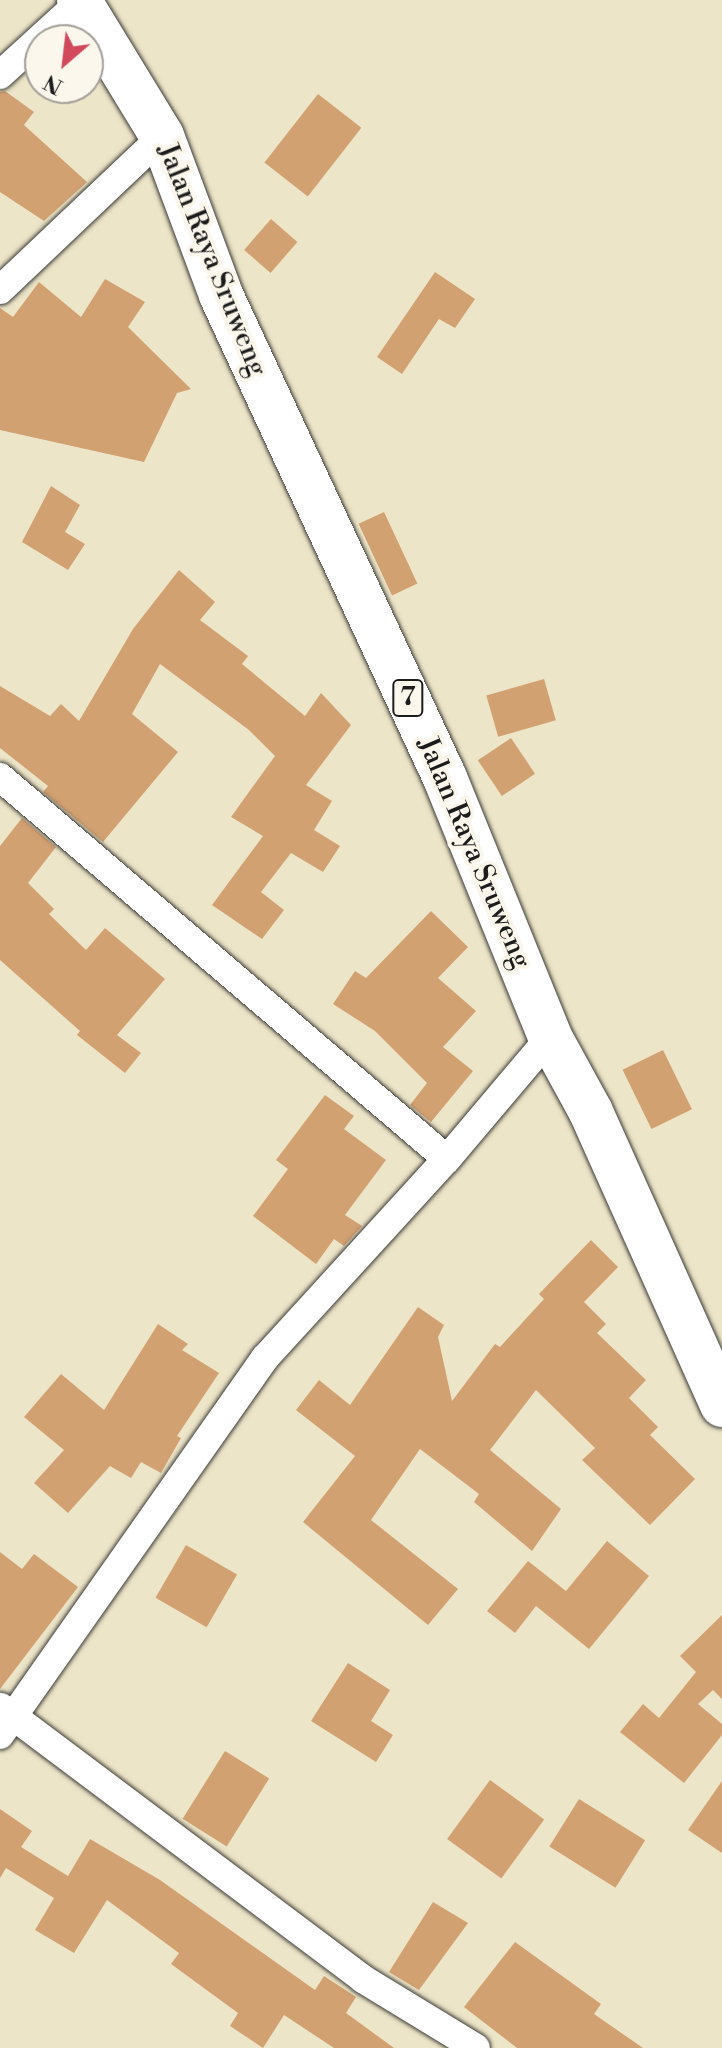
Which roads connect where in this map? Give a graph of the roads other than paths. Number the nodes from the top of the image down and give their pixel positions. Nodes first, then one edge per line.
1 (79, 1) edge
2 (0, 75) edge
3 (162, 136) junction
4 (0, 290) edge
5 (0, 777) edge
6 (550, 1037) junction
7 (447, 1159) junction
8 (722, 1405) edge
9 (4, 1720) edge
10 (476, 2048) edge

1 - 2 street
1 - 3 highway, Jalan Raya Sruweng / 7
3 - 4 street
3 - 6 highway, Jalan Raya Sruweng / 7
5 - 7 street
6 - 7 street
6 - 8 highway, Jalan Raya Sruweng / 7
7 - 9 street
9 - 10 street

